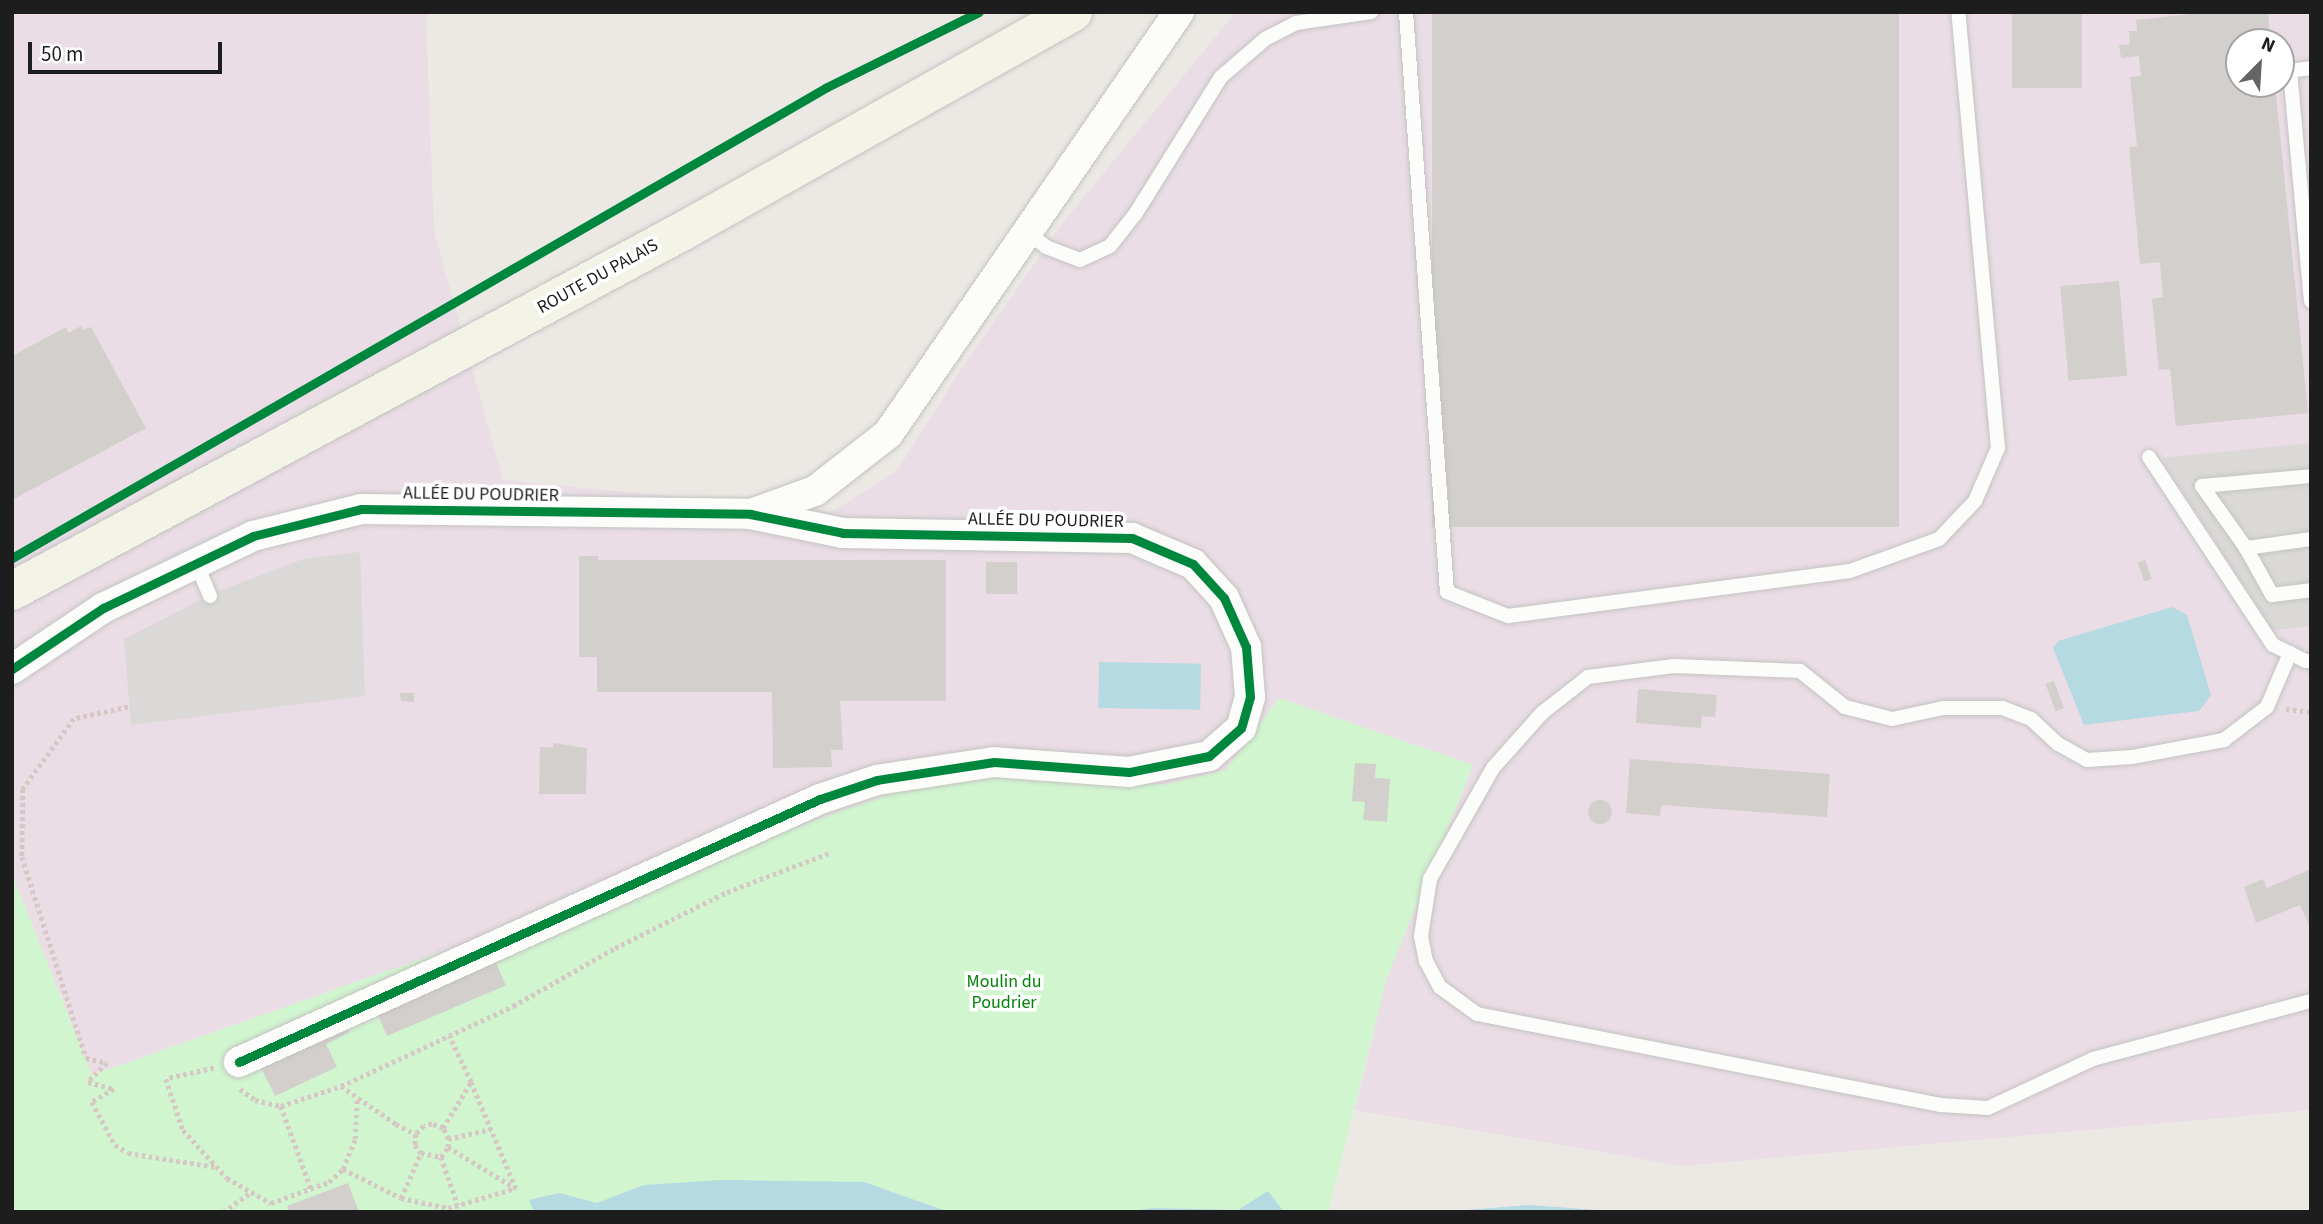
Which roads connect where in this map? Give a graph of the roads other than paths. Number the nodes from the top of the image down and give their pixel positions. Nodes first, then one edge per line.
1 (1073, 12) edge
2 (1179, 12) edge
3 (1371, 12) edge
4 (1406, 12) edge
5 (1958, 12) edge
6 (2311, 68) edge
7 (1027, 232) junction
8 (2311, 301) edge
9 (2149, 457) dead end
10 (2311, 476) edge
11 (750, 514) junction
12 (2311, 539) edge
13 (2246, 548) junction
14 (196, 563) junction
15 (2311, 590) edge
16 (12, 591) edge
17 (210, 596) dead end
18 (2290, 653) junction
19 (2311, 661) edge
20 (12, 669) edge
21 (2311, 1001) edge
22 (226, 1073) road end

1 - 16 main road, ROUTE DU PALAIS
2 - 7 street
3 - 7 lane
4 - 5 lane
6 - 8 lane
7 - 11 street
9 - 18 lane
10 - 13 lane
11 - 14 street, ALLÉE DU POUDRIER
11 - 22 street, ALLÉE DU POUDRIER
12 - 13 lane
13 - 15 lane
14 - 17 lane
14 - 20 street, ALLÉE DU POUDRIER
18 - 19 lane
18 - 21 lane

